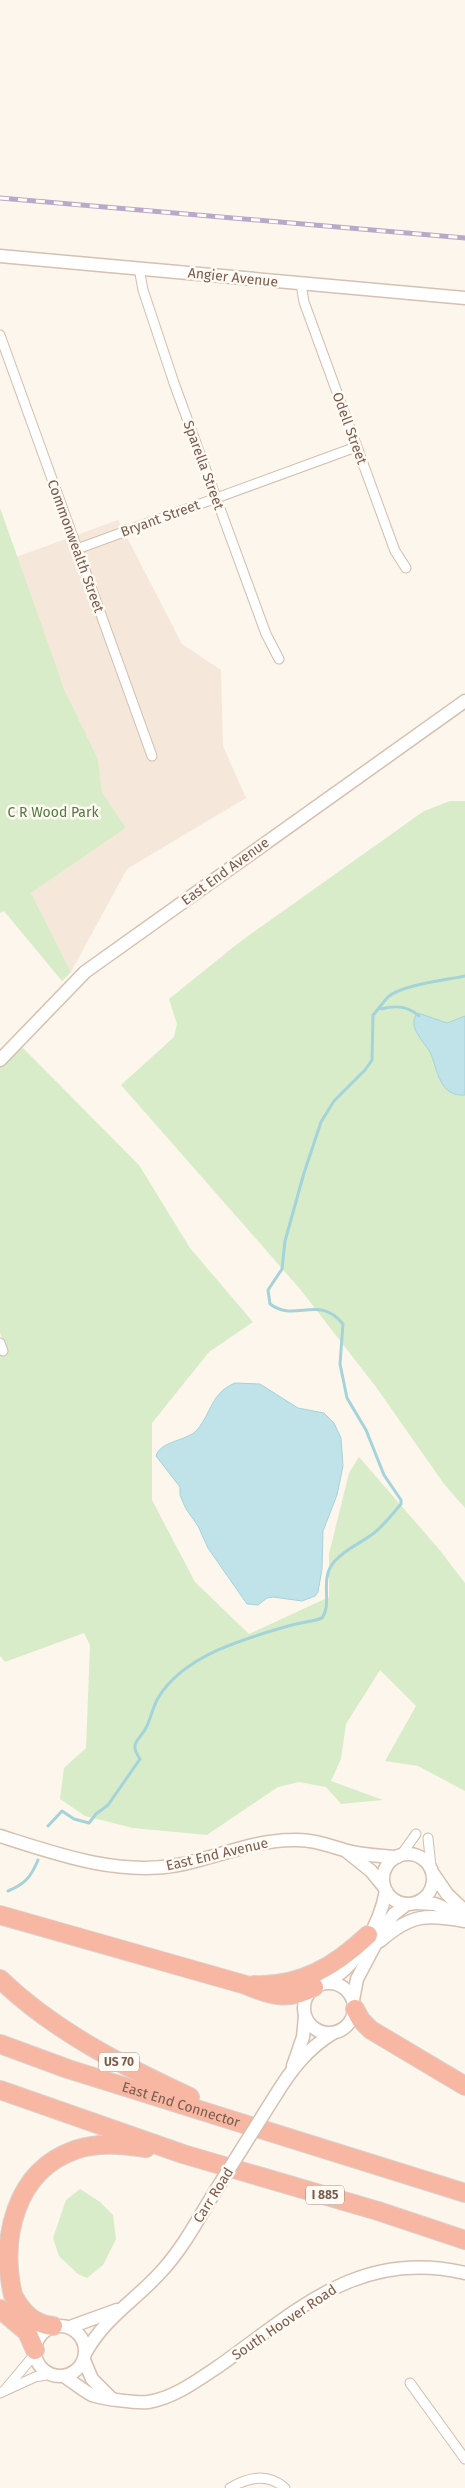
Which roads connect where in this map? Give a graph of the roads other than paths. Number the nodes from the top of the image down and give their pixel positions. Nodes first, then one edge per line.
1 (0, 256) edge
2 (139, 268) junction
3 (301, 284) junction
4 (465, 298) edge
5 (0, 335) edge
6 (356, 446) junction
7 (216, 498) junction
8 (77, 549) junction
9 (406, 568) dead end
10 (279, 659) dead end
11 (465, 700) edge
12 (152, 756) dead end
13 (0, 1060) edge
14 (416, 1834) dead end
15 (0, 1836) edge
16 (428, 1838) dead end
17 (346, 1851) junction
18 (399, 1856) junction
19 (432, 1871) junction
20 (385, 1889) junction
21 (412, 1904) junction
22 (465, 1911) edge
23 (0, 1915) edge
24 (465, 1919) edge
25 (372, 1940) junction
26 (0, 1979) edge
27 (246, 1985) junction
28 (320, 1985) junction
29 (354, 2004) junction
30 (305, 2015) junction
31 (333, 2033) junction
32 (0, 2044) edge
33 (293, 2066) junction
34 (465, 2086) edge
35 (0, 2090) edge
36 (250, 2124) junction
37 (184, 2154) junction
38 (465, 2193) edge
39 (465, 2240) edge
40 (465, 2274) edge
41 (0, 2310) edge
42 (117, 2310) junction
43 (61, 2327) junction
44 (35, 2352) junction
45 (85, 2356) junction
46 (57, 2375) junction
47 (410, 2383) dead end
48 (2, 2392) edge
49 (111, 2398) junction
50 (465, 2459) edge
51 (230, 2488) edge
52 (285, 2488) edge

1 - 2 street, Angier Avenue
2 - 3 street, Angier Avenue
2 - 7 street, Sparella Street
3 - 4 street, Angier Avenue
3 - 6 street, Odell Street
5 - 8 street, Commonwealth Street
6 - 7 street, Bryant Street
6 - 9 street, Odell Street
7 - 8 street, Bryant Street
7 - 10 street, Sparella Street
8 - 12 street, Commonwealth Street
11 - 13 street, East End Avenue
14 - 18 street
15 - 17 street, East End Avenue
16 - 19 street
17 - 18 street, East End Avenue
17 - 20 street, East End Avenue
18 - 19 street
18 - 20 street
19 - 21 street
19 - 22 street
20 - 21 street
20 - 25 street
21 - 24 street
21 - 25 street
23 - 27 highway
24 - 25 street
25 - 27 highway
25 - 28 street
25 - 29 street
26 - 36 highway, US 70
27 - 28 highway
28 - 29 street
28 - 30 street
29 - 31 street
29 - 34 highway
30 - 31 street
30 - 33 street, Carr Road
31 - 33 street, Carr Road
32 - 36 highway, East End Connector
33 - 42 street, Carr Road, bridge
35 - 37 highway, I 885
36 - 38 highway
37 - 39 highway, I 885
37 - 43 highway
40 - 49 street, South Hoover Road
41 - 44 highway
42 - 43 street, Carr Road
42 - 45 street, Carr Road
43 - 44 street
43 - 45 street
44 - 46 street
44 - 48 street
45 - 46 street
45 - 49 street
46 - 48 street
46 - 49 street, South Hoover Road
47 - 50 street
51 - 52 street

